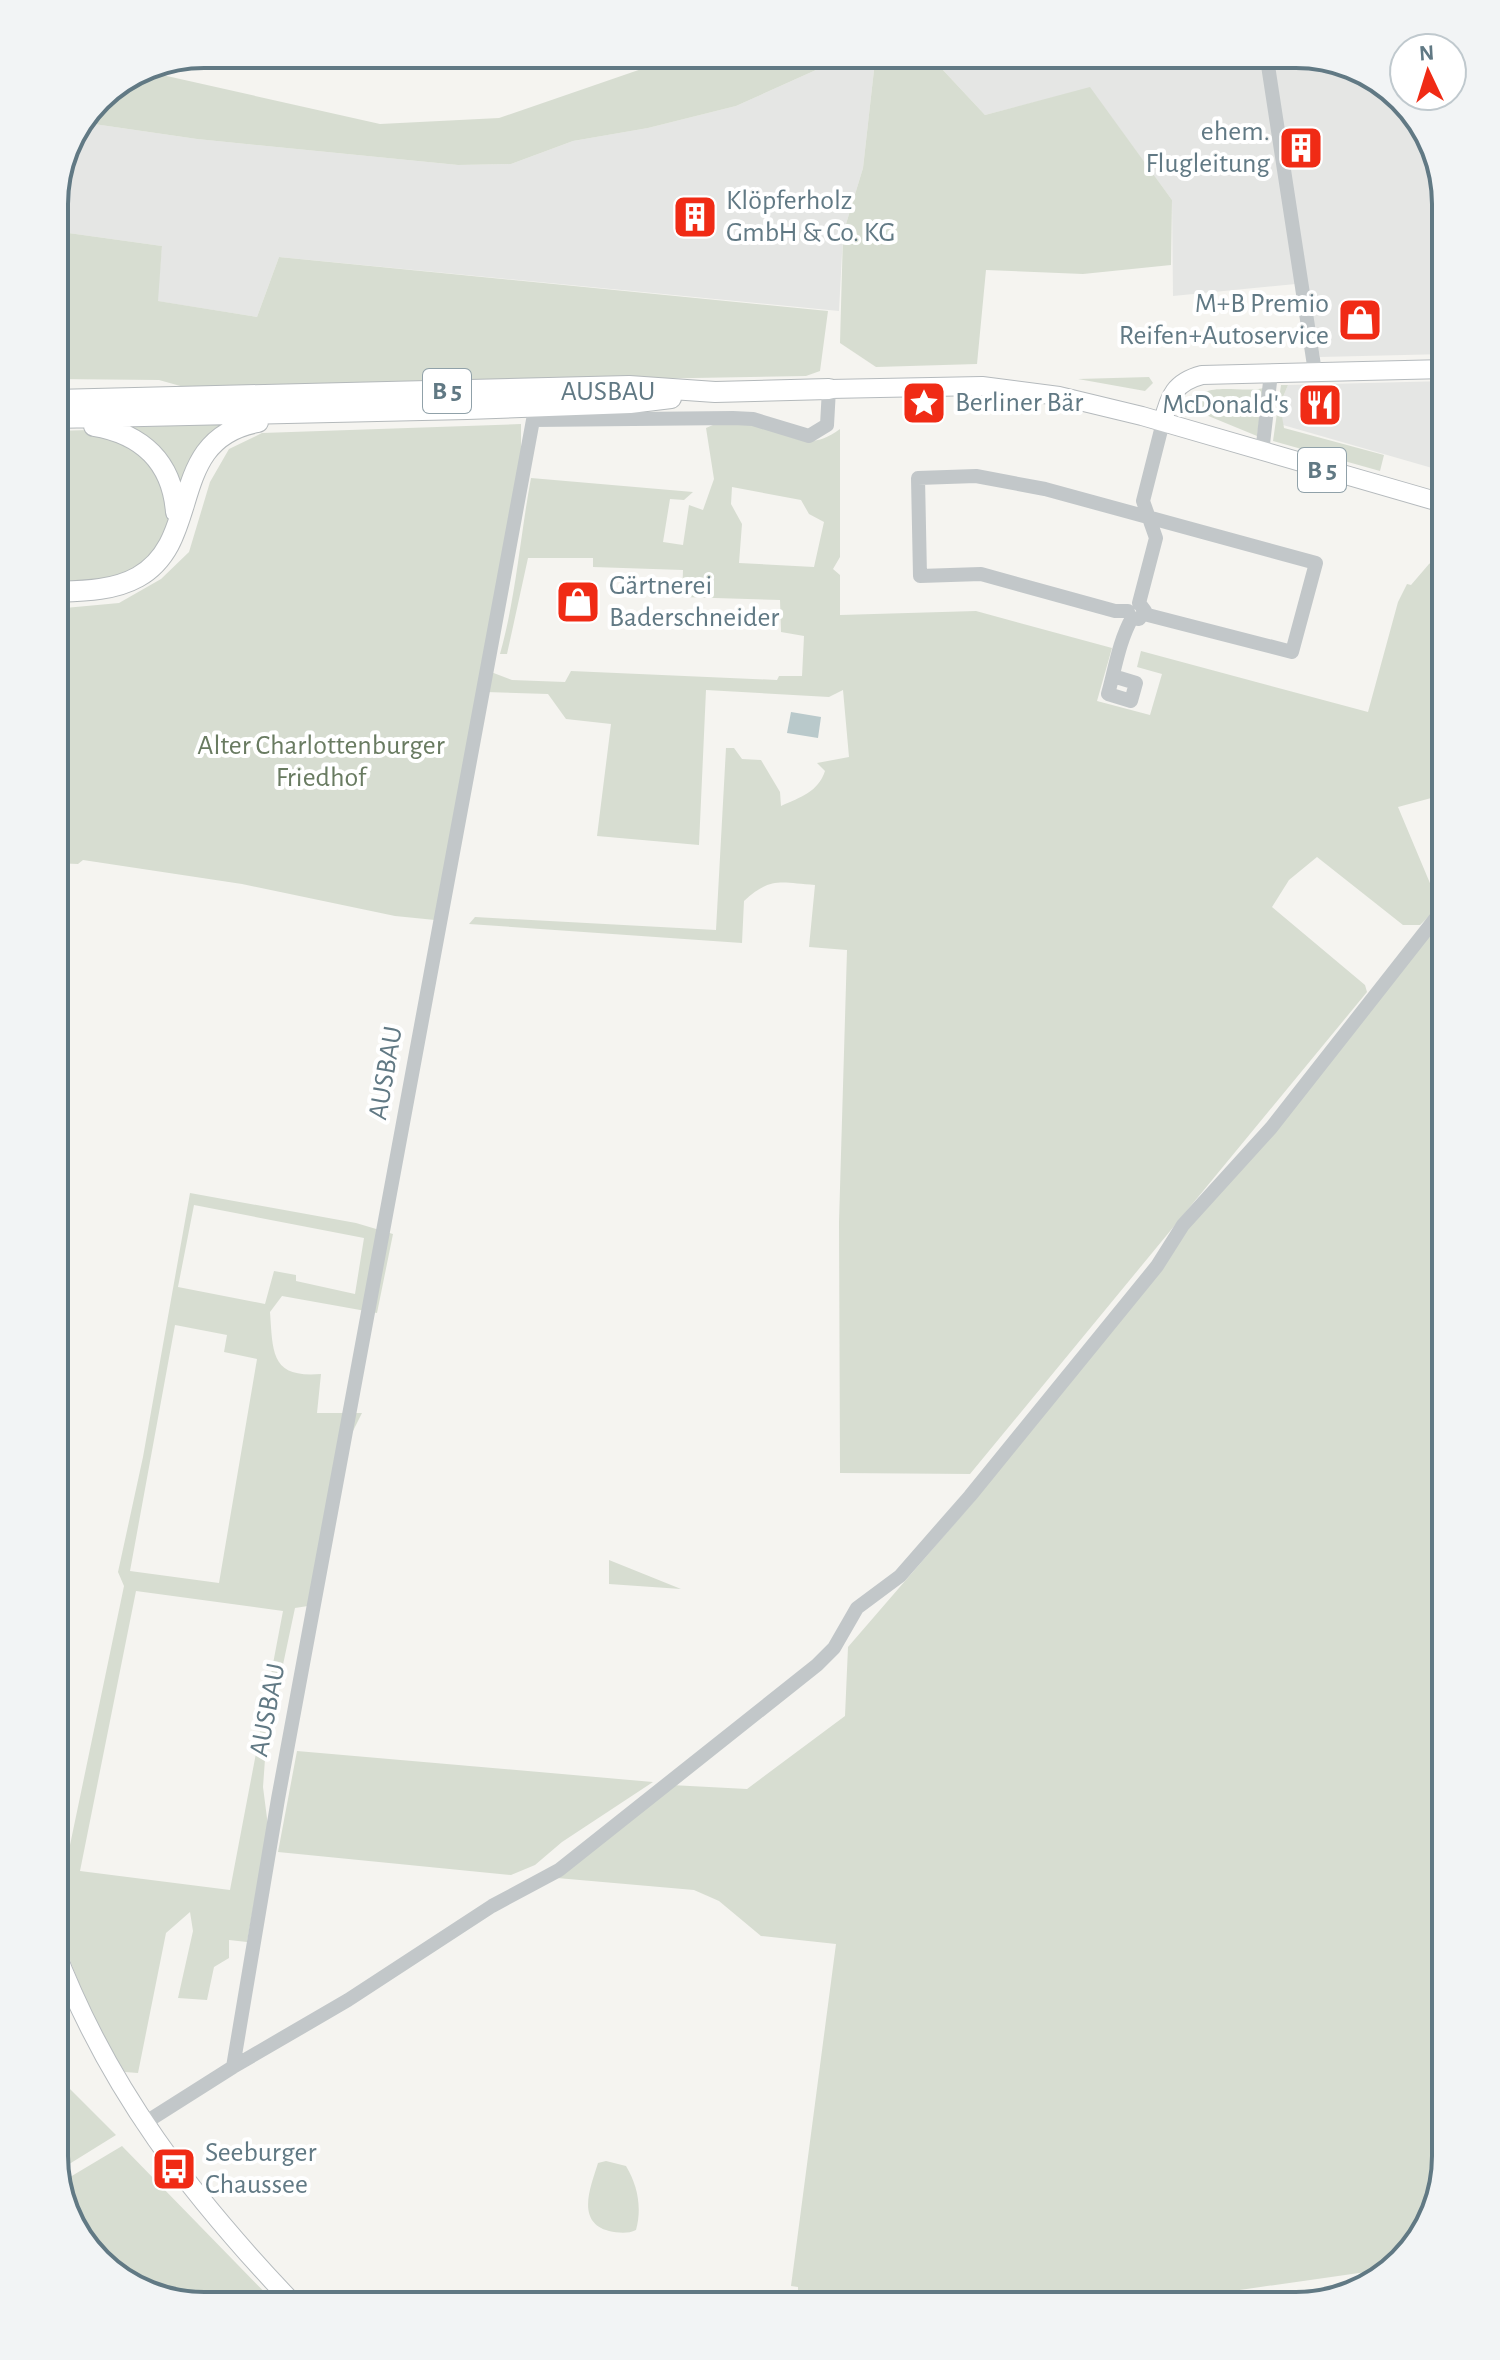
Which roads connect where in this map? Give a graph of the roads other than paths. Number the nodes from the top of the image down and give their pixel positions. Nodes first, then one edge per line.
1 (1268, 68) edge
2 (1432, 369) edge
3 (1315, 372) junction
4 (1271, 373) junction
5 (829, 389) junction
6 (715, 392) junction
7 (68, 400) edge
8 (325, 412) junction
9 (68, 420) edge
10 (68, 422) edge
11 (1163, 422) junction
12 (1262, 453) junction
13 (1432, 500) edge
14 (1146, 517) junction
15 (176, 525) junction
16 (68, 591) edge
17 (1136, 611) junction
18 (1113, 676) dead end
19 (1432, 923) edge
20 (68, 1981) edge
21 (233, 2067) junction
22 (143, 2124) junction
23 (283, 2292) edge

1 - 3 street
2 - 3 main road
3 - 4 main road
4 - 11 main road
4 - 12 street
5 - 6 highway, B 5
5 - 11 main road, B 5
5 - 21 street, AUSBAU
6 - 7 highway, B 5
6 - 8 highway, B 5
8 - 9 highway, B 5
8 - 15 highway
10 - 15 highway
11 - 12 main road, B 5
11 - 14 street
12 - 13 main road, B 5
14 - 17 street
14 - 17 street
14 - 17 street
15 - 16 highway
17 - 18 street
19 - 21 street
20 - 22 main road
21 - 22 street
22 - 23 main road

